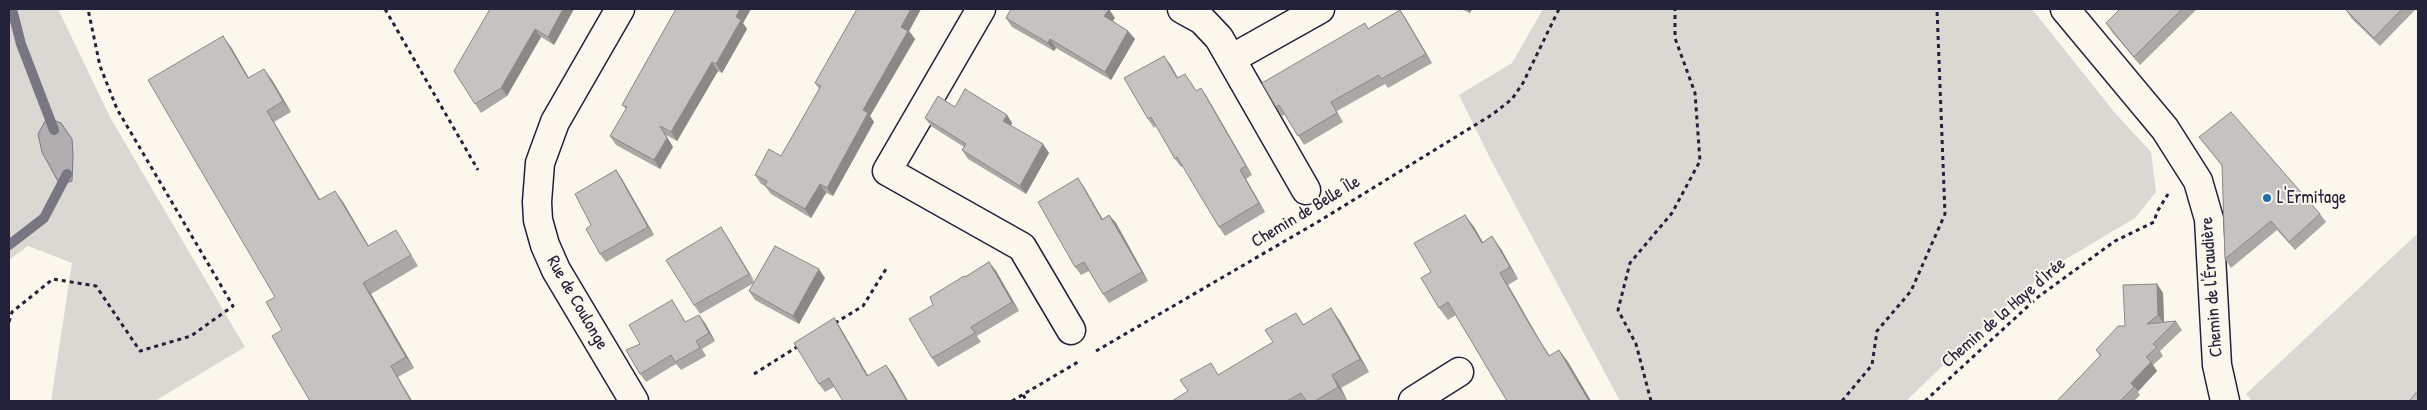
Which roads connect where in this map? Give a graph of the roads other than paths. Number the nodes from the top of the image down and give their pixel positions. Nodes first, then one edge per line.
1 (620, 9) edge
2 (980, 9) edge
3 (1182, 9) edge
4 (1320, 9) edge
5 (2065, 9) edge
6 (1231, 59) junction
7 (1306, 190) dead end
8 (1071, 330) dead end
9 (1460, 372) dead end
10 (2221, 399) edge
11 (634, 401) edge
12 (1413, 401) edge

1 - 11 street, Rue de Coulonge
2 - 8 street
3 - 6 street
4 - 6 street
5 - 10 street, Chemin de l'Éraudière
6 - 7 street
9 - 12 street

